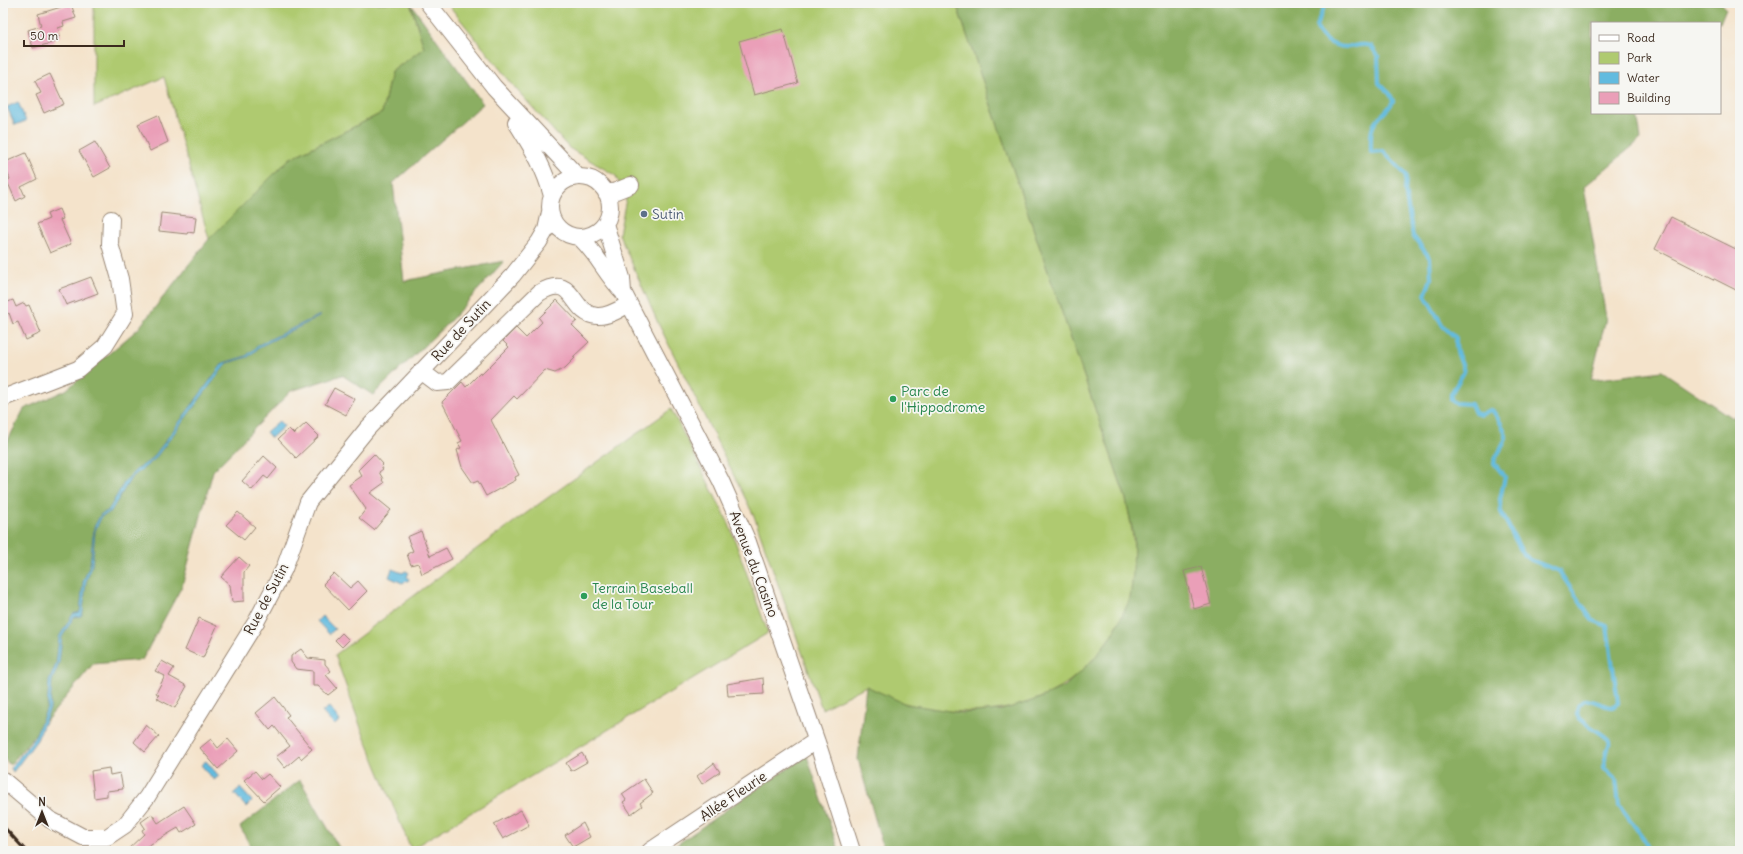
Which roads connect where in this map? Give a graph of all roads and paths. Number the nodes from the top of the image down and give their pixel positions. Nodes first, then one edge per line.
1 (428, 3) edge
2 (494, 87) junction
3 (578, 177) junction
4 (631, 185) dead end
5 (606, 193) junction
6 (552, 196) junction
7 (550, 212) junction
8 (111, 220) dead end
9 (605, 224) junction
10 (574, 236) junction
11 (513, 275) junction
12 (626, 298) junction
13 (421, 371) junction
14 (3, 398) edge
15 (817, 742) junction
16 (3, 780) edge
17 (650, 851) edge
18 (852, 851) edge

1 - 2 street
2 - 3 street
2 - 6 street
3 - 5 street
3 - 6 street
4 - 5 street
5 - 9 street
6 - 7 street
7 - 10 street
7 - 11 street, Rue de Sutin
8 - 14 street
9 - 10 street
9 - 12 street
10 - 11 street, Rue de Sutin
10 - 12 street
11 - 13 street, Rue de Sutin
12 - 13 street
12 - 15 street, Avenue du Casino
13 - 16 street, Rue de Sutin
15 - 17 street, Allée Fleurie
15 - 18 street, Avenue du Casino

